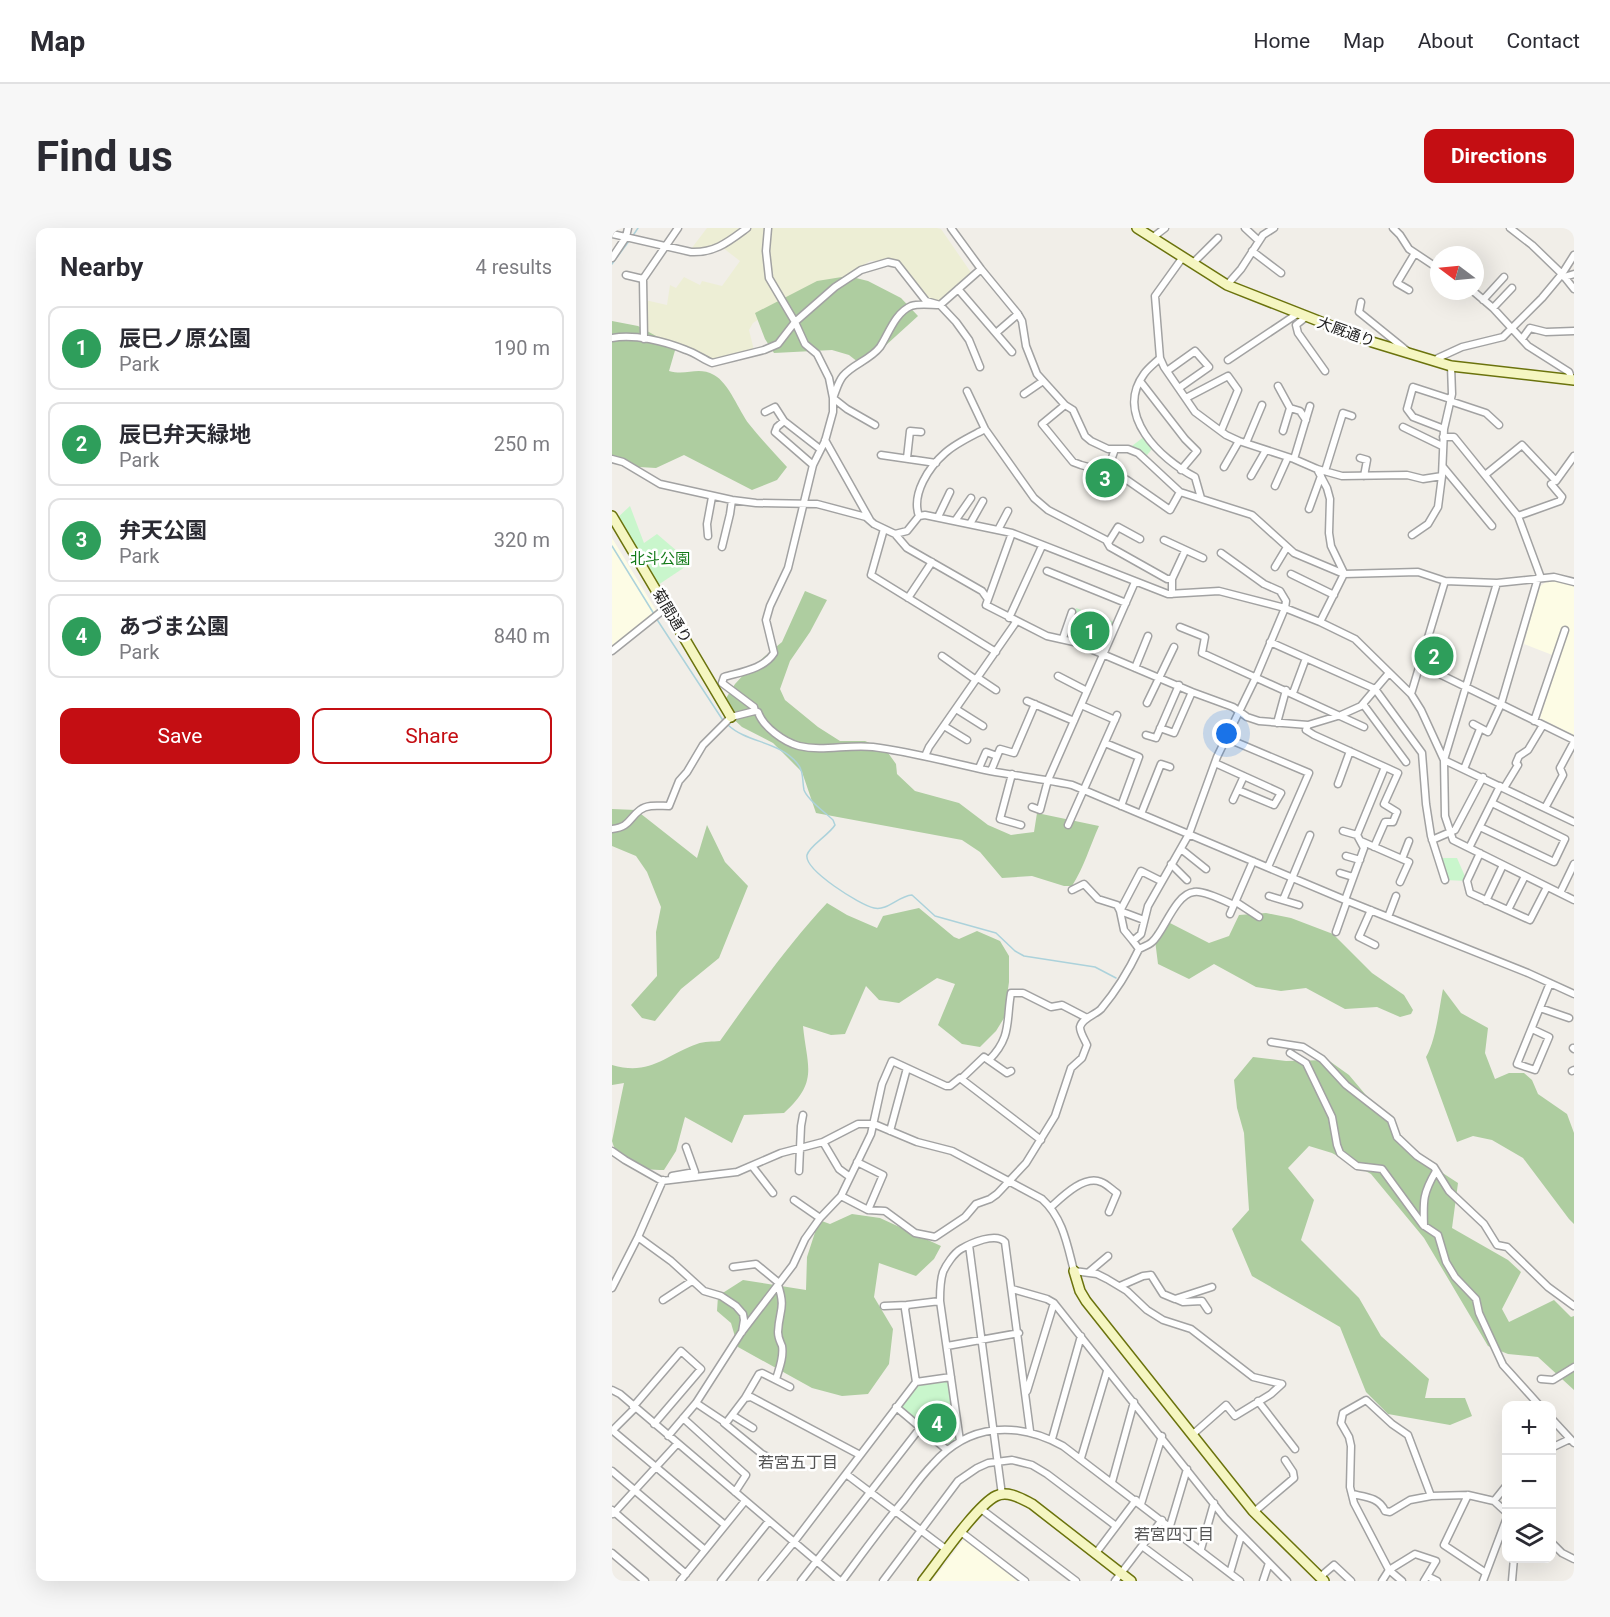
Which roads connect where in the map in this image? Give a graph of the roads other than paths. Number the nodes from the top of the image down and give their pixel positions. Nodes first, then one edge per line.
1 (628, 228) edge
2 (678, 228) edge
3 (747, 228) edge
4 (768, 228) edge
5 (951, 228) edge
6 (1131, 228) edge
7 (1165, 228) edge
8 (1245, 228) edge
9 (1274, 228) edge
10 (1393, 228) edge
11 (1514, 229) edge
12 (1140, 230) edge
13 (612, 234) edge
14 (626, 237) junction
15 (1152, 238) junction
16 (1218, 238) dead end
17 (1258, 241) junction
18 (665, 245) junction
19 (1252, 251) junction
20 (1414, 253) junction
21 (1574, 255) edge
22 (1183, 257) junction
23 (612, 258) edge
24 (1192, 263) junction
25 (1430, 263) edge
26 (981, 269) junction
27 (1281, 273) dead end
28 (1574, 274) edge
29 (626, 275) dead end
30 (1563, 275) junction
31 (1504, 277) dead end
32 (643, 279) junction
33 (1227, 285) junction
34 (1512, 288) dead end
35 (958, 289) junction
36 (1574, 289) edge
37 (1409, 290) dead end
38 (1484, 299) edge
39 (1483, 300) edge
40 (1361, 302) dead end
41 (940, 305) junction
42 (1493, 308) junction
43 (1018, 314) junction
44 (1301, 316) junction
45 (795, 322) junction
46 (1513, 328) junction
47 (1574, 331) edge
48 (996, 333) junction
49 (612, 338) edge
50 (644, 339) junction
51 (1522, 339) junction
52 (1012, 352) dead end
53 (1414, 356) junction
54 (1160, 358) junction
55 (1228, 360) dead end
56 (1436, 363) junction
57 (1451, 366) junction
58 (980, 367) dead end
59 (1167, 371) junction
60 (1325, 371) dead end
61 (1573, 380) edge
62 (1043, 381) junction
63 (1140, 381) junction
64 (1278, 386) dead end
65 (1179, 388) junction
66 (968, 391) dead end
67 (1024, 394) dead end
68 (833, 398) junction
69 (1186, 398) junction
70 (1450, 400) junction
71 (1065, 405) junction
72 (1262, 405) dead end
73 (1310, 406) dead end
74 (1290, 408) junction
75 (765, 412) dead end
76 (1352, 416) dead end
77 (1306, 420) junction
78 (784, 422) junction
79 (1499, 425) dead end
80 (875, 426) dead end
81 (1403, 427) dead end
82 (985, 429) junction
83 (1444, 429) junction
84 (1283, 431) dead end
85 (921, 432) dead end
86 (1221, 432) junction
87 (1443, 437) junction
88 (825, 440) junction
89 (1243, 442) junction
90 (1442, 446) junction
91 (820, 449) junction
92 (1114, 449) junction
93 (1266, 450) junction
94 (881, 455) dead end
95 (1574, 456) edge
96 (907, 458) junction
97 (1291, 458) junction
98 (1360, 458) dead end
99 (612, 459) edge
100 (936, 463) junction
101 (813, 465) junction
102 (1224, 467) dead end
103 (1443, 467) junction
104 (1181, 470) junction
105 (1107, 472) junction
106 (1321, 472) junction
107 (1485, 475) junction
108 (1251, 476) dead end
109 (1364, 476) junction
110 (1442, 476) junction
111 (1551, 484) dead end
112 (1275, 486) dead end
113 (950, 492) dead end
114 (1180, 492) junction
115 (712, 497) junction
116 (971, 498) dead end
117 (1201, 498) junction
118 (732, 500) junction
119 (983, 501) dead end
120 (803, 503) junction
121 (1309, 508) dead end
122 (1008, 510) dead end
123 (612, 516) edge
124 (919, 516) junction
125 (1518, 516) junction
126 (938, 517) junction
127 (955, 521) junction
128 (871, 522) junction
129 (970, 524) junction
130 (1492, 526) dead end
131 (884, 529) junction
132 (998, 530) junction
133 (895, 534) junction
134 (1012, 534) junction
135 (1412, 535) dead end
136 (708, 536) dead end
137 (1140, 539) dead end
138 (1164, 540) dead end
139 (1108, 543) junction
140 (1042, 546) junction
141 (722, 547) dead end
142 (1287, 547) junction
143 (1185, 551) junction
144 (1221, 553) dead end
145 (1203, 558) dead end
146 (932, 562) junction
147 (1275, 567) dead end
148 (1047, 571) dead end
149 (1291, 574) dead end
150 (1344, 574) junction
151 (1540, 578) junction
152 (1172, 579) junction
153 (1445, 581) junction
154 (1135, 582) junction
155 (1574, 582) edge
156 (1497, 583) junction
157 (1172, 594) junction
158 (1334, 595) junction
159 (908, 598) junction
160 (987, 598) junction
161 (1126, 603) junction
162 (667, 607) junction
163 (1285, 608) junction
164 (1072, 612) dead end
165 (1009, 618) junction
166 (1016, 622) junction
167 (1320, 622) junction
168 (1180, 627) dead end
169 (1565, 630) dead end
170 (1148, 636) dead end
171 (1063, 638) junction
172 (1270, 642) junction
173 (1174, 647) dead end
174 (612, 651) edge
175 (996, 652) junction
176 (1103, 655) junction
177 (942, 656) dead end
178 (1306, 658) junction
179 (1421, 665) junction
180 (1135, 668) junction
181 (1389, 673) junction
182 (1058, 676) dead end
183 (1256, 676) junction
184 (1160, 678) junction
185 (977, 679) junction
186 (1179, 685) junction
187 (1465, 687) junction
188 (1375, 689) junction
189 (996, 690) dead end
190 (1087, 691) junction
191 (1192, 692) junction
192 (1289, 692) junction
193 (1411, 694) junction
194 (1027, 701) dead end
195 (1147, 703) dead end
196 (1035, 704) junction
197 (1363, 704) junction
198 (1501, 704) junction
199 (1081, 705) junction
200 (956, 709) junction
201 (755, 711) junction
202 (1239, 711) junction
203 (1341, 715) junction
204 (731, 717) junction
205 (1074, 721) junction
206 (1534, 721) junction
207 (1277, 723) junction
208 (1473, 724) dead end
209 (1308, 725) junction
210 (1543, 725) junction
211 (944, 726) junction
212 (983, 726) dead end
213 (1365, 727) dead end
214 (1160, 728) junction
215 (1480, 729) junction
216 (1146, 735) dead end
217 (1226, 738) junction
218 (967, 740) dead end
219 (1574, 741) edge
220 (1105, 743) junction
221 (1350, 751) junction
222 (925, 756) junction
223 (997, 756) junction
224 (1444, 760) junction
225 (1406, 762) dead end
226 (1215, 763) junction
227 (1170, 767) dead end
228 (1385, 767) junction
229 (979, 768) junction
230 (1464, 769) junction
231 (991, 771) junction
232 (1012, 774) junction
233 (1244, 776) junction
234 (1483, 777) junction
235 (1048, 780) junction
236 (1338, 784) dead end
237 (1502, 787) junction
238 (1238, 790) junction
239 (1084, 791) junction
240 (1233, 800) dead end
241 (1492, 803) junction
242 (1120, 806) junction
243 (1032, 807) dead end
244 (1545, 808) junction
245 (1141, 814) junction
246 (1574, 822) edge
247 (1021, 825) dead end
248 (1068, 825) dead end
249 (1480, 827) junction
250 (612, 829) edge
251 (1343, 831) dead end
252 (1451, 833) junction
253 (1189, 834) junction
254 (1310, 835) dead end
255 (1358, 838) junction
256 (1432, 840) junction
257 (1409, 841) dead end
258 (1374, 847) junction
259 (1469, 848) junction
260 (1181, 849) junction
261 (1480, 853) junction
262 (1346, 856) dead end
263 (1402, 859) junction
264 (1360, 860) junction
265 (1253, 861) junction
266 (1171, 864) junction
267 (1574, 864) edge
268 (1503, 865) junction
269 (1268, 867) junction
270 (1206, 869) dead end
271 (1340, 873) dead end
272 (1525, 876) junction
273 (1353, 877) junction
274 (1293, 878) junction
275 (1188, 880) dead end
276 (1445, 880) dead end
277 (1161, 881) junction
278 (1400, 882) dead end
279 (1546, 887) junction
280 (1072, 890) dead end
281 (1560, 893) junction
282 (1269, 896) dead end
283 (1396, 896) dead end
284 (1573, 898) edge
285 (1283, 900) junction
286 (1346, 900) junction
287 (1486, 901) junction
288 (1235, 903) junction
289 (1299, 905) dead end
290 (1371, 910) junction
291 (1508, 910) junction
292 (1120, 911) junction
293 (1230, 914) dead end
294 (1259, 917) dead end
295 (1388, 917) junction
296 (1144, 920) junction
297 (1336, 932) dead end
298 (1133, 941) junction
299 (1375, 945) dead end
300 (1139, 949) junction
301 (1550, 983) junction
302 (1573, 993) edge
303 (1540, 1008) junction
304 (1087, 1018) junction
305 (1569, 1018) dead end
306 (1532, 1029) junction
307 (1271, 1042) dead end
308 (1290, 1053) dead end
309 (989, 1060) junction
310 (907, 1068) junction
311 (1011, 1071) dead end
312 (961, 1079) junction
313 (803, 1114) dead end
314 (874, 1124) junction
315 (890, 1131) junction
316 (1041, 1140) junction
317 (823, 1142) junction
318 (686, 1147) dead end
319 (800, 1149) junction
320 (612, 1151) edge
321 (857, 1162) junction
322 (752, 1166) junction
323 (799, 1170) dead end
324 (1436, 1171) junction
325 (850, 1177) junction
326 (662, 1181) junction
327 (1008, 1181) junction
328 (773, 1193) dead end
329 (842, 1196) junction
330 (794, 1200) dead end
331 (1050, 1206) junction
332 (868, 1210) junction
333 (1109, 1212) dead end
334 (820, 1218) junction
335 (1425, 1226) junction
336 (638, 1237) junction
337 (969, 1245) junction
338 (1108, 1256) dead end
339 (733, 1267) dead end
340 (1074, 1271) junction
341 (1089, 1272) junction
342 (692, 1281) junction
343 (779, 1284) junction
344 (1120, 1286) junction
345 (1212, 1287) dead end
346 (612, 1288) edge
347 (1012, 1289) junction
348 (663, 1299) dead end
349 (1175, 1299) junction
350 (940, 1301) junction
351 (1054, 1303) junction
352 (907, 1305) junction
353 (884, 1306) dead end
354 (1574, 1306) edge
355 (1208, 1310) dead end
356 (741, 1333) junction
357 (1018, 1333) junction
358 (1081, 1336) junction
359 (982, 1340) junction
360 (947, 1346) junction
361 (1574, 1367) edge
362 (1107, 1371) junction
363 (951, 1377) junction
364 (776, 1379) junction
365 (1541, 1379) dead end
366 (916, 1382) junction
367 (790, 1387) dead end
368 (612, 1390) edge
369 (1026, 1395) junction
370 (745, 1398) junction
371 (1258, 1401) junction
372 (1535, 1401) edge
373 (1134, 1402) junction
374 (696, 1403) junction
375 (634, 1407) junction
376 (896, 1407) junction
377 (732, 1415) junction
378 (683, 1418) junction
379 (724, 1423) junction
380 (1556, 1423) edge
381 (654, 1424) junction
382 (753, 1428) dead end
383 (921, 1428) junction
384 (994, 1430) junction
385 (612, 1431) edge
386 (1030, 1431) junction
387 (1192, 1435) junction
388 (668, 1436) junction
389 (1162, 1436) junction
390 (1052, 1439) junction
391 (960, 1441) junction
392 (1572, 1441) edge
393 (677, 1444) junction
394 (1556, 1446) edge
395 (1295, 1449) dead end
396 (947, 1450) junction
397 (860, 1455) junction
398 (1081, 1458) junction
399 (772, 1460) dead end
400 (1285, 1460) dead end
401 (998, 1461) junction
402 (656, 1467) junction
403 (1187, 1469) junction
404 (612, 1471) edge
405 (846, 1474) junction
406 (1112, 1482) junction
407 (635, 1490) junction
408 (1502, 1491) edge
409 (735, 1492) junction
410 (870, 1492) junction
411 (1352, 1494) junction
412 (1002, 1495) junction
413 (1468, 1495) junction
414 (1431, 1496) junction
415 (745, 1501) junction
416 (1494, 1501) junction
417 (1138, 1502) junction
418 (1214, 1503) junction
419 (981, 1509) junction
420 (1503, 1509) edge
421 (895, 1511) junction
422 (613, 1512) edge
423 (1254, 1512) junction
424 (1162, 1520) junction
425 (770, 1521) junction
426 (725, 1525) junction
427 (1116, 1526) junction
428 (1170, 1526) junction
429 (921, 1531) junction
430 (1502, 1531) edge
431 (961, 1532) junction
432 (1242, 1536) junction
433 (794, 1542) junction
434 (1142, 1546) junction
435 (1556, 1547) edge
436 (1201, 1549) junction
437 (705, 1550) junction
438 (946, 1550) junction
439 (612, 1553) edge
440 (1096, 1553) junction
441 (1574, 1559) edge
442 (817, 1561) junction
443 (1269, 1563) junction
444 (1514, 1563) edge
445 (1389, 1570) junction
446 (1121, 1573) junction
447 (1230, 1573) junction
448 (686, 1574) junction
449 (1486, 1574) junction
450 (1322, 1579) edge
451 (1425, 1579) edge
452 (645, 1581) edge
453 (680, 1581) edge
454 (721, 1581) edge
455 (762, 1581) edge
456 (801, 1581) edge
457 (841, 1581) edge
458 (883, 1581) edge
459 (923, 1581) edge
460 (1025, 1581) edge
461 (1076, 1581) edge
462 (1115, 1581) edge
463 (1131, 1581) edge
464 (1189, 1581) edge
465 (1240, 1581) edge
466 (1263, 1581) edge
467 (1287, 1581) edge
468 (1351, 1581) edge
469 (1382, 1581) edge
470 (1402, 1581) edge
471 (1437, 1581) edge
472 (1483, 1581) edge
473 (1512, 1581) edge

1 - 14 street
2 - 18 street
3 - 18 street
4 - 45 street
5 - 26 street
6 - 12 street
7 - 15 street
8 - 17 street
9 - 17 street
10 - 20 street
11 - 30 street
12 - 15 street, 大厩通り
13 - 14 street
14 - 18 street
14 - 23 street
15 - 22 street, 大厩通り
16 - 24 street
17 - 19 street
18 - 32 street
19 - 27 street
19 - 33 street
20 - 25 street
20 - 37 street
21 - 30 street
22 - 24 street, 大厩通り
22 - 54 street
24 - 33 street, 大厩通り
26 - 35 street
26 - 43 street
28 - 30 street
29 - 32 street
30 - 36 street
30 - 46 street
31 - 38 street
32 - 50 street
33 - 44 street, 大厩通り
34 - 42 street
35 - 41 street
35 - 48 street
39 - 42 street
40 - 53 street
41 - 45 street
41 - 58 street
41 - 68 street
42 - 46 street
43 - 48 street
43 - 62 street
44 - 53 street, 大厩通り
44 - 55 street
44 - 60 street
45 - 50 street
45 - 68 street
46 - 51 street
46 - 56 street
47 - 51 street
48 - 52 street
49 - 50 street
51 - 61 street
53 - 56 street, 大厩通り
54 - 59 street
54 - 63 street
56 - 57 street, 大厩通り
57 - 61 street, 大厩通り
57 - 70 street
59 - 65 street
59 - 65 street
62 - 67 street
62 - 71 street
63 - 104 street
63 - 104 street
64 - 74 street
65 - 69 street
66 - 82 street
68 - 80 street
68 - 88 street
69 - 86 street
69 - 86 street
70 - 79 street
70 - 83 street
70 - 83 street
71 - 92 street
71 - 105 street
72 - 89 street
73 - 77 street
74 - 77 street
74 - 84 street
75 - 78 street
76 - 106 street
77 - 97 street
78 - 91 street
78 - 101 street
81 - 90 street
82 - 100 street
82 - 139 street
83 - 87 street
85 - 96 street
86 - 89 street
87 - 90 street
87 - 107 street
88 - 91 street
88 - 128 street
89 - 93 street
89 - 102 street
90 - 103 street
91 - 101 street
92 - 105 street
92 - 114 street
93 - 97 street
93 - 108 street
94 - 96 street
95 - 107 street
96 - 100 street
97 - 106 street
97 - 112 street
98 - 109 street
99 - 115 street
100 - 124 street
101 - 120 street
103 - 110 street
103 - 130 street
104 - 117 street
105 - 114 street
106 - 109 street
106 - 121 street
106 - 150 street
107 - 125 street
109 - 110 street
110 - 135 street
111 - 125 street
113 - 126 street
114 - 117 street
115 - 118 street
115 - 136 street
116 - 127 street
117 - 142 street
118 - 120 street
118 - 141 street
119 - 129 street
120 - 128 street
120 - 201 street
122 - 132 street
123 - 162 street, 菊間通り
124 - 126 street
124 - 133 street
125 - 151 street
126 - 127 street
127 - 129 street
128 - 131 street
129 - 132 street
131 - 133 street
131 - 159 street
132 - 134 street
133 - 146 street
134 - 140 street
134 - 160 street
137 - 139 street
138 - 143 street
139 - 152 street
140 - 154 street
140 - 165 street
142 - 147 street
142 - 150 street
143 - 145 street
143 - 152 street
144 - 163 street
146 - 159 street
146 - 160 street
148 - 161 street
149 - 158 street
150 - 153 street
150 - 158 street
151 - 155 street
151 - 156 street
151 - 198 street
152 - 157 street
153 - 156 street
153 - 179 street
154 - 157 street
154 - 161 street
156 - 187 street
157 - 163 street
158 - 167 street
159 - 175 street
160 - 165 street
161 - 176 street
162 - 174 street
162 - 204 street, 菊間通り
163 - 167 street
163 - 172 street
164 - 171 street
165 - 166 street
166 - 171 street
166 - 175 street
167 - 181 street
168 - 183 street
169 - 206 street
170 - 180 street
171 - 176 street
172 - 178 street
172 - 183 street
173 - 184 street
175 - 185 street
176 - 180 street
176 - 190 street
177 - 185 street
178 - 188 street
178 - 192 street
179 - 187 street
179 - 193 street
180 - 184 street
181 - 188 street
181 - 193 street
182 - 190 street
183 - 192 street
183 - 202 street
184 - 186 street
184 - 195 street
185 - 189 street
185 - 200 street
186 - 191 street
186 - 214 street
187 - 198 street
187 - 224 street
188 - 197 street
188 - 256 street
190 - 199 street
191 - 202 street
191 - 214 street
192 - 203 street
192 - 207 street
193 - 224 street
194 - 196 street
196 - 205 street
196 - 223 street
197 - 203 street
197 - 225 street
198 - 206 street
198 - 215 street
199 - 205 street
199 - 220 street
200 - 211 street
200 - 212 street
201 - 204 street
201 - 222 street
202 - 207 street
202 - 217 street
203 - 209 street
203 - 213 street
204 - 250 street
205 - 235 street
206 - 210 street
207 - 209 street
208 - 215 street
209 - 221 street
210 - 219 street
210 - 237 street
211 - 218 street
211 - 222 street
214 - 216 street
215 - 230 street
217 - 226 street
217 - 269 street
219 - 244 street
220 - 239 street
220 - 242 street
221 - 228 street
221 - 236 street
222 - 229 street
223 - 229 street
223 - 231 street
224 - 230 street
224 - 252 street
226 - 233 street
226 - 253 street
227 - 245 street
228 - 255 street
228 - 258 street
229 - 231 street
230 - 234 street
231 - 232 street
232 - 235 street
232 - 247 street
233 - 238 street
233 - 238 street
234 - 237 street
234 - 252 street
235 - 239 street
235 - 243 street
237 - 241 street
237 - 244 street
238 - 240 street
239 - 242 street
239 - 248 street
241 - 249 street
241 - 249 street
242 - 245 street
244 - 246 street
245 - 253 street
249 - 259 street
251 - 255 street
252 - 256 street
252 - 259 street
253 - 260 street
253 - 265 street
254 - 274 street
255 - 258 street
255 - 264 street
256 - 276 street
257 - 263 street
258 - 263 street
259 - 261 street
260 - 266 street
260 - 270 street
261 - 268 street
261 - 287 street
262 - 264 street
263 - 278 street
264 - 273 street
265 - 269 street
265 - 288 street
266 - 275 street
266 - 277 street
267 - 281 street
268 - 272 street
268 - 287 street
269 - 274 street
271 - 273 street
272 - 279 street
272 - 291 street
273 - 286 street
274 - 285 street
274 - 286 street
277 - 292 street
277 - 296 street
279 - 281 street
279 - 291 street
280 - 292 street
281 - 284 street
282 - 285 street
283 - 295 street
285 - 289 street
286 - 290 street
286 - 297 street
287 - 291 street
288 - 293 street
288 - 294 street
288 - 300 street
290 - 295 street
290 - 299 street
292 - 296 street
292 - 298 street
295 - 301 street
296 - 298 street
298 - 300 street
300 - 304 street
301 - 302 street
301 - 303 street
303 - 305 street
303 - 306 street
304 - 309 street
304 - 316 street
306 - 306 street
307 - 324 street
308 - 335 street
309 - 311 street
309 - 312 street
310 - 312 street
310 - 314 street
310 - 315 street
312 - 316 street
313 - 319 street
314 - 315 street
314 - 317 street
314 - 321 street
315 - 327 street
316 - 327 street
317 - 319 street
317 - 325 street
318 - 326 street
319 - 322 street
319 - 323 street
320 - 326 street
321 - 325 street
321 - 332 street
322 - 326 street
322 - 328 street
324 - 335 street
324 - 354 street
325 - 329 street
326 - 336 street
327 - 331 street
327 - 332 street
329 - 332 street
329 - 334 street
330 - 334 street
331 - 333 street
331 - 340 street
334 - 343 street
335 - 372 street
336 - 342 street
336 - 346 street
337 - 347 street
337 - 350 street
337 - 359 street
338 - 341 street
339 - 343 street
340 - 341 street
340 - 387 street
341 - 344 street
342 - 348 street
342 - 356 street
343 - 356 street
343 - 364 street
344 - 349 street
344 - 371 street
345 - 349 street
347 - 351 street
347 - 357 street
349 - 355 street
350 - 352 street
350 - 360 street
351 - 358 street
351 - 369 street
352 - 353 street
352 - 366 street
356 - 374 street
357 - 359 street
357 - 369 street
358 - 362 street
358 - 390 street
359 - 360 street
359 - 384 street
360 - 363 street
361 - 365 street
362 - 373 street
362 - 398 street
363 - 366 street
363 - 391 street
364 - 367 street
364 - 370 street
366 - 376 street
368 - 375 street
369 - 386 street
370 - 377 street
370 - 397 street
371 - 387 street
371 - 395 street
373 - 389 street
373 - 406 street
374 - 378 street
374 - 379 street
375 - 381 street
375 - 381 street
375 - 385 street
376 - 383 street
376 - 397 street
377 - 379 street
377 - 382 street
378 - 388 street
378 - 409 street
379 - 399 street
380 - 392 street
381 - 388 street
383 - 396 street
383 - 410 street
384 - 386 street
384 - 391 street
384 - 401 street
385 - 402 street
386 - 390 street
387 - 423 street
388 - 393 street
389 - 403 street
389 - 417 street
390 - 398 street
391 - 396 street
392 - 394 street
393 - 402 street
393 - 409 street
396 - 421 street
397 - 405 street
398 - 406 street
400 - 423 street
401 - 412 street
401 - 427 street
401 - 429 street
402 - 407 street
402 - 426 street
403 - 418 street
403 - 428 street
404 - 407 street
405 - 410 street
405 - 433 street
406 - 417 street
407 - 422 street
407 - 437 street
408 - 416 street
409 - 415 street
410 - 421 street
410 - 442 street
411 - 414 street
411 - 414 street
411 - 445 street
412 - 419 street
412 - 440 street
413 - 414 street
413 - 416 street
413 - 449 street
415 - 425 street
415 - 426 street
416 - 420 street
417 - 424 street
417 - 427 street
418 - 432 street
418 - 436 street
419 - 431 street
419 - 461 street
421 - 429 street
421 - 457 street
422 - 448 street
423 - 450 street
424 - 428 street
424 - 434 street
425 - 433 street
425 - 454 street
426 - 437 street
427 - 440 street
428 - 436 street
429 - 438 street
429 - 458 street
430 - 449 street
431 - 438 street
431 - 460 street
432 - 443 street
432 - 447 street
433 - 442 street
433 - 455 street
434 - 446 street
434 - 464 street
435 - 441 street
436 - 447 street
437 - 448 street
438 - 459 street
439 - 452 street
440 - 446 street
442 - 456 street
442 - 457 street
443 - 466 street
443 - 467 street
444 - 473 street
445 - 451 street
445 - 469 street
445 - 470 street
446 - 462 street
446 - 463 street
447 - 465 street
448 - 453 street
449 - 472 street
450 - 468 street
451 - 471 street

